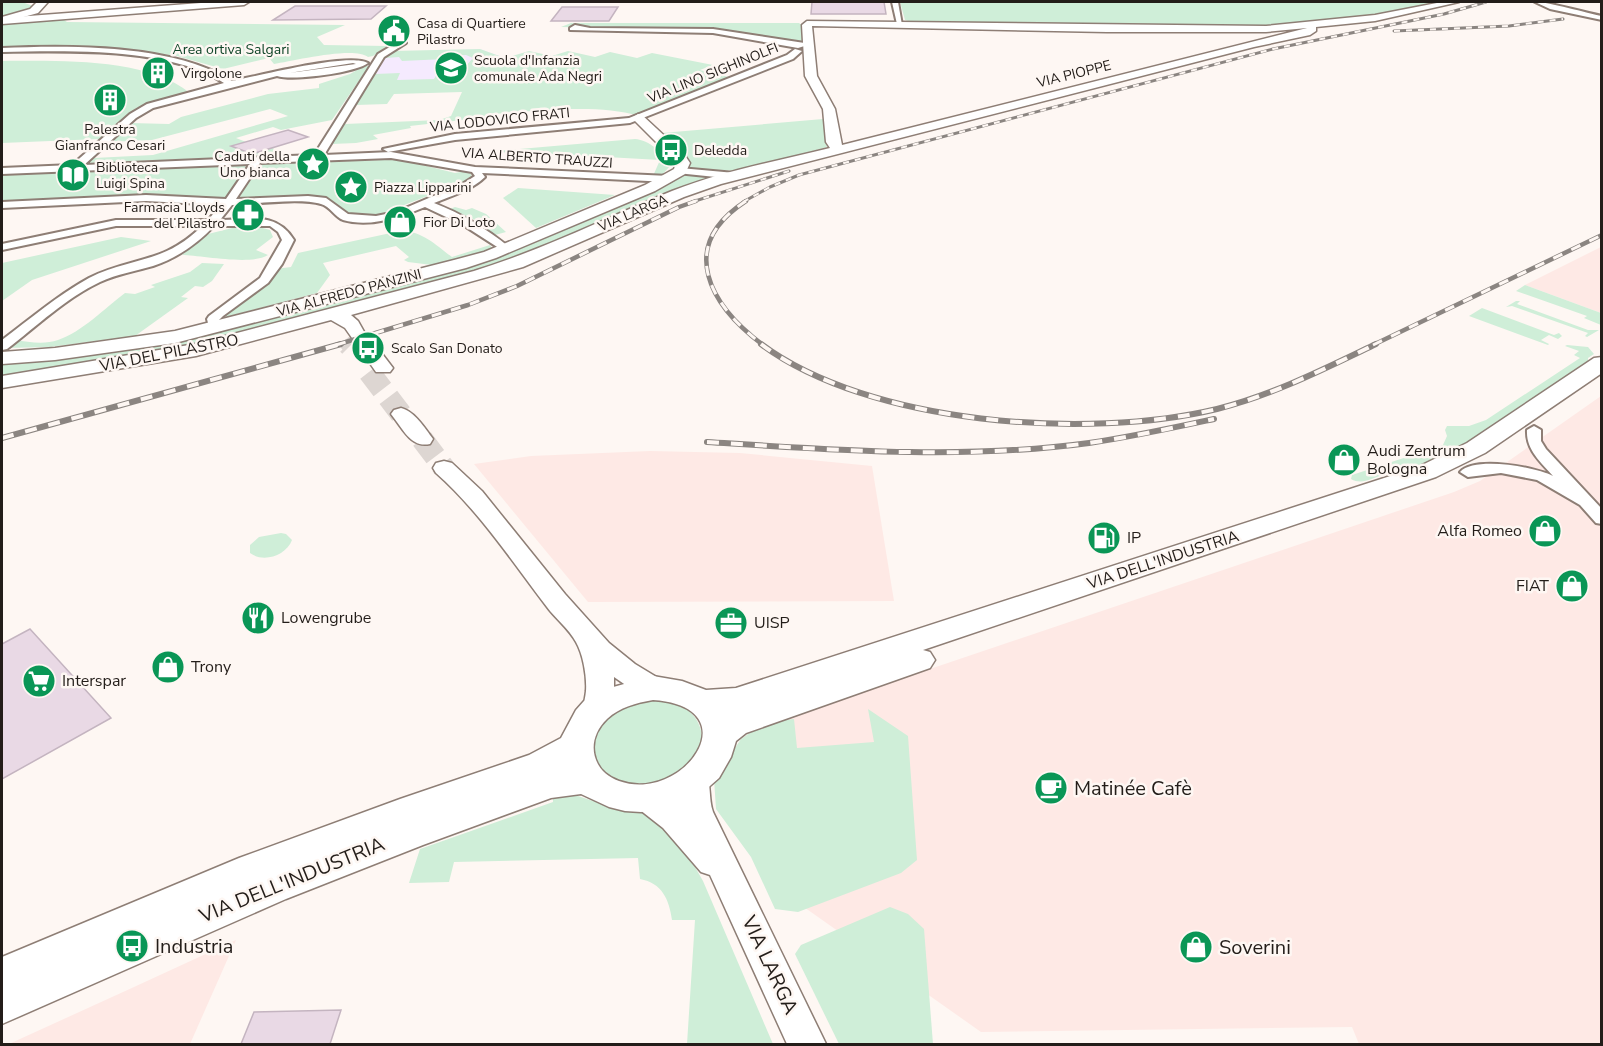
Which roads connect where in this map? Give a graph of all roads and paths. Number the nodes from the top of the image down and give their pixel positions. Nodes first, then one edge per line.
1 (220, 2) edge
2 (244, 2) edge
3 (895, 2) edge
4 (1454, 2) edge
5 (1538, 2) edge
6 (38, 4) edge
7 (1602, 18) edge
8 (2, 21) edge
9 (900, 24) junction
10 (1311, 26) junction
11 (586, 30) dead end
12 (403, 41) dead end
13 (803, 49) junction
14 (2, 50) edge
15 (280, 75) junction
16 (231, 84) junction
17 (638, 118) junction
18 (839, 150) junction
19 (367, 156) junction
20 (317, 158) junction
21 (257, 160) junction
22 (75, 168) junction
23 (475, 170) junction
24 (2, 171) edge
25 (675, 175) junction
26 (735, 176) junction
27 (227, 202) junction
28 (425, 203) junction
29 (2, 205) edge
30 (207, 221) junction
31 (2, 247) edge
32 (505, 249) junction
33 (334, 315) junction
34 (215, 328) junction
35 (2, 346) edge
36 (2, 357) edge
37 (1602, 363) edge
38 (376, 370) tunnel mouth
39 (2, 382) edge
40 (1602, 383) edge
41 (409, 412) tunnel mouth
42 (1534, 430) junction
43 (429, 437) tunnel mouth
44 (451, 465) tunnel mouth
45 (1468, 472) junction
46 (1583, 501) junction
47 (1602, 519) edge
48 (589, 640) junction
49 (653, 688) junction
50 (701, 702) junction
51 (597, 709) junction
52 (719, 736) junction
53 (576, 746) junction
54 (590, 780) junction
55 (694, 780) junction
56 (646, 797) junction
57 (734, 886) junction
58 (2, 977) edge
59 (2, 1004) edge
60 (807, 1044) edge

1 - 6 street
2 - 8 street
3 - 9 street
4 - 10 street
5 - 7 street
6 - 8 main road
9 - 10 street
9 - 13 street
10 - 18 street, VIA PIOPPE
11 - 13 street
12 - 20 street
13 - 17 street, VIA LINO SIGHINOLFI
13 - 18 street
14 - 16 street
15 - 15 street
15 - 16 street
16 - 22 street
17 - 19 street, VIA LODOVICO FRATI
17 - 25 street
18 - 26 street, VIA LARGA
19 - 20 street
19 - 23 street, VIA ALBERTO TRAUZZI
20 - 21 street
21 - 22 street
21 - 27 street
22 - 24 street
23 - 25 street, VIA ALBERTO TRAUZZI
23 - 28 street
25 - 26 street, VIA ALFREDO PANZINI
25 - 32 street, VIA ALFREDO PANZINI
26 - 33 street, VIA LARGA
27 - 28 street
27 - 29 street
27 - 30 street
28 - 32 street
30 - 31 street
30 - 34 street
30 - 35 street
32 - 34 street, VIA ALFREDO PANZINI
33 - 38 street
33 - 39 street, VIA DEL PILASTRO
34 - 36 street, VIA ALFREDO PANZINI
37 - 50 main road, VIA DELL'INDUSTRIA
40 - 42 main road, VIA DELL'INDUSTRIA
41 - 43 street
42 - 45 main road, VIA DELL'INDUSTRIA
42 - 46 street
44 - 48 street
45 - 46 street
45 - 52 main road, VIA DELL'INDUSTRIA
46 - 47 street
48 - 49 street
48 - 51 street
49 - 50 main road
49 - 51 main road
50 - 52 main road
51 - 53 main road
52 - 55 main road
53 - 54 main road
53 - 58 main road, VIA DELL'INDUSTRIA
54 - 56 main road
54 - 59 main road, VIA DELL'INDUSTRIA
55 - 56 main road
55 - 57 street, VIA LARGA
56 - 57 street, VIA LARGA
57 - 60 street, VIA LARGA

